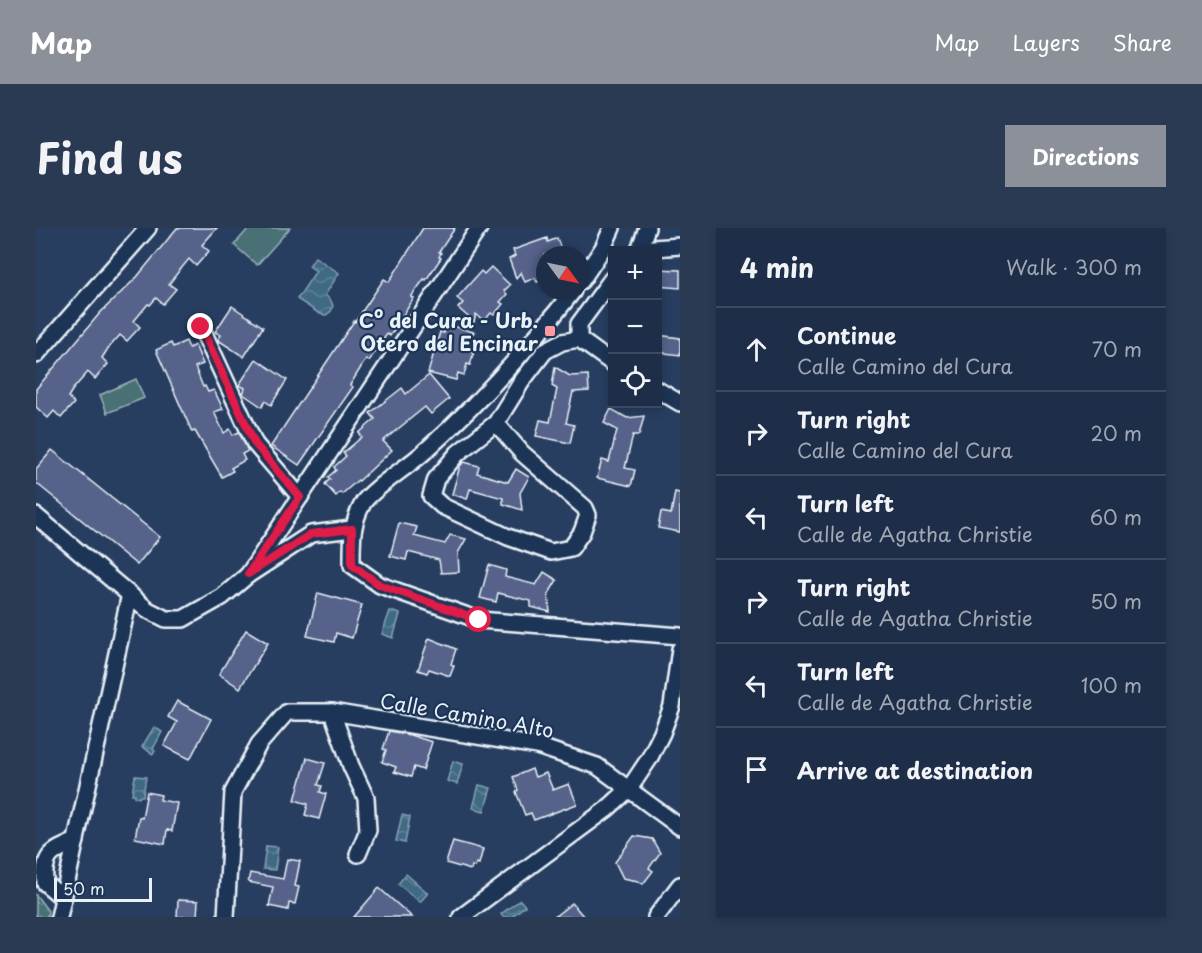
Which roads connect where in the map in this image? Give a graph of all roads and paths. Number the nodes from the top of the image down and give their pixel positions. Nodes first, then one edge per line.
1 (148, 228) edge
2 (478, 228) edge
3 (612, 228) edge
4 (647, 228) edge
5 (640, 246) edge
6 (680, 246) edge
7 (662, 248) edge
8 (590, 268) edge
9 (608, 284) edge
10 (566, 300) edge
11 (201, 327) dead end
12 (579, 339) junction
13 (36, 354) edge
14 (608, 360) edge
15 (662, 393) edge
16 (680, 403) edge
17 (496, 423) junction
18 (300, 497) junction
19 (36, 516) edge
20 (352, 529) junction
21 (248, 574) junction
22 (130, 594) junction
23 (680, 636) edge
24 (680, 649) edge
25 (332, 712) junction
26 (629, 789) junction
27 (680, 827) edge
28 (75, 841) junction
29 (358, 854) dead end
30 (680, 885) edge
31 (63, 898) junction
32 (59, 917) edge
33 (226, 917) edge
34 (461, 917) edge
35 (656, 917) edge

1 - 13 street
2 - 18 street
3 - 8 street
4 - 5 street
6 - 7 street
9 - 12 street
10 - 20 street
11 - 18 street
12 - 14 street
12 - 17 street
15 - 16 street
17 - 17 street
18 - 21 street
19 - 22 street
20 - 21 street
20 - 23 street
21 - 22 street
22 - 28 street
24 - 26 street
25 - 26 street, Calle Camino Alto
25 - 29 street
25 - 33 street, Calle Camino Alto
26 - 27 street, Calle Camino Alto
26 - 34 street
28 - 31 street
28 - 31 street
30 - 35 street
31 - 32 street

